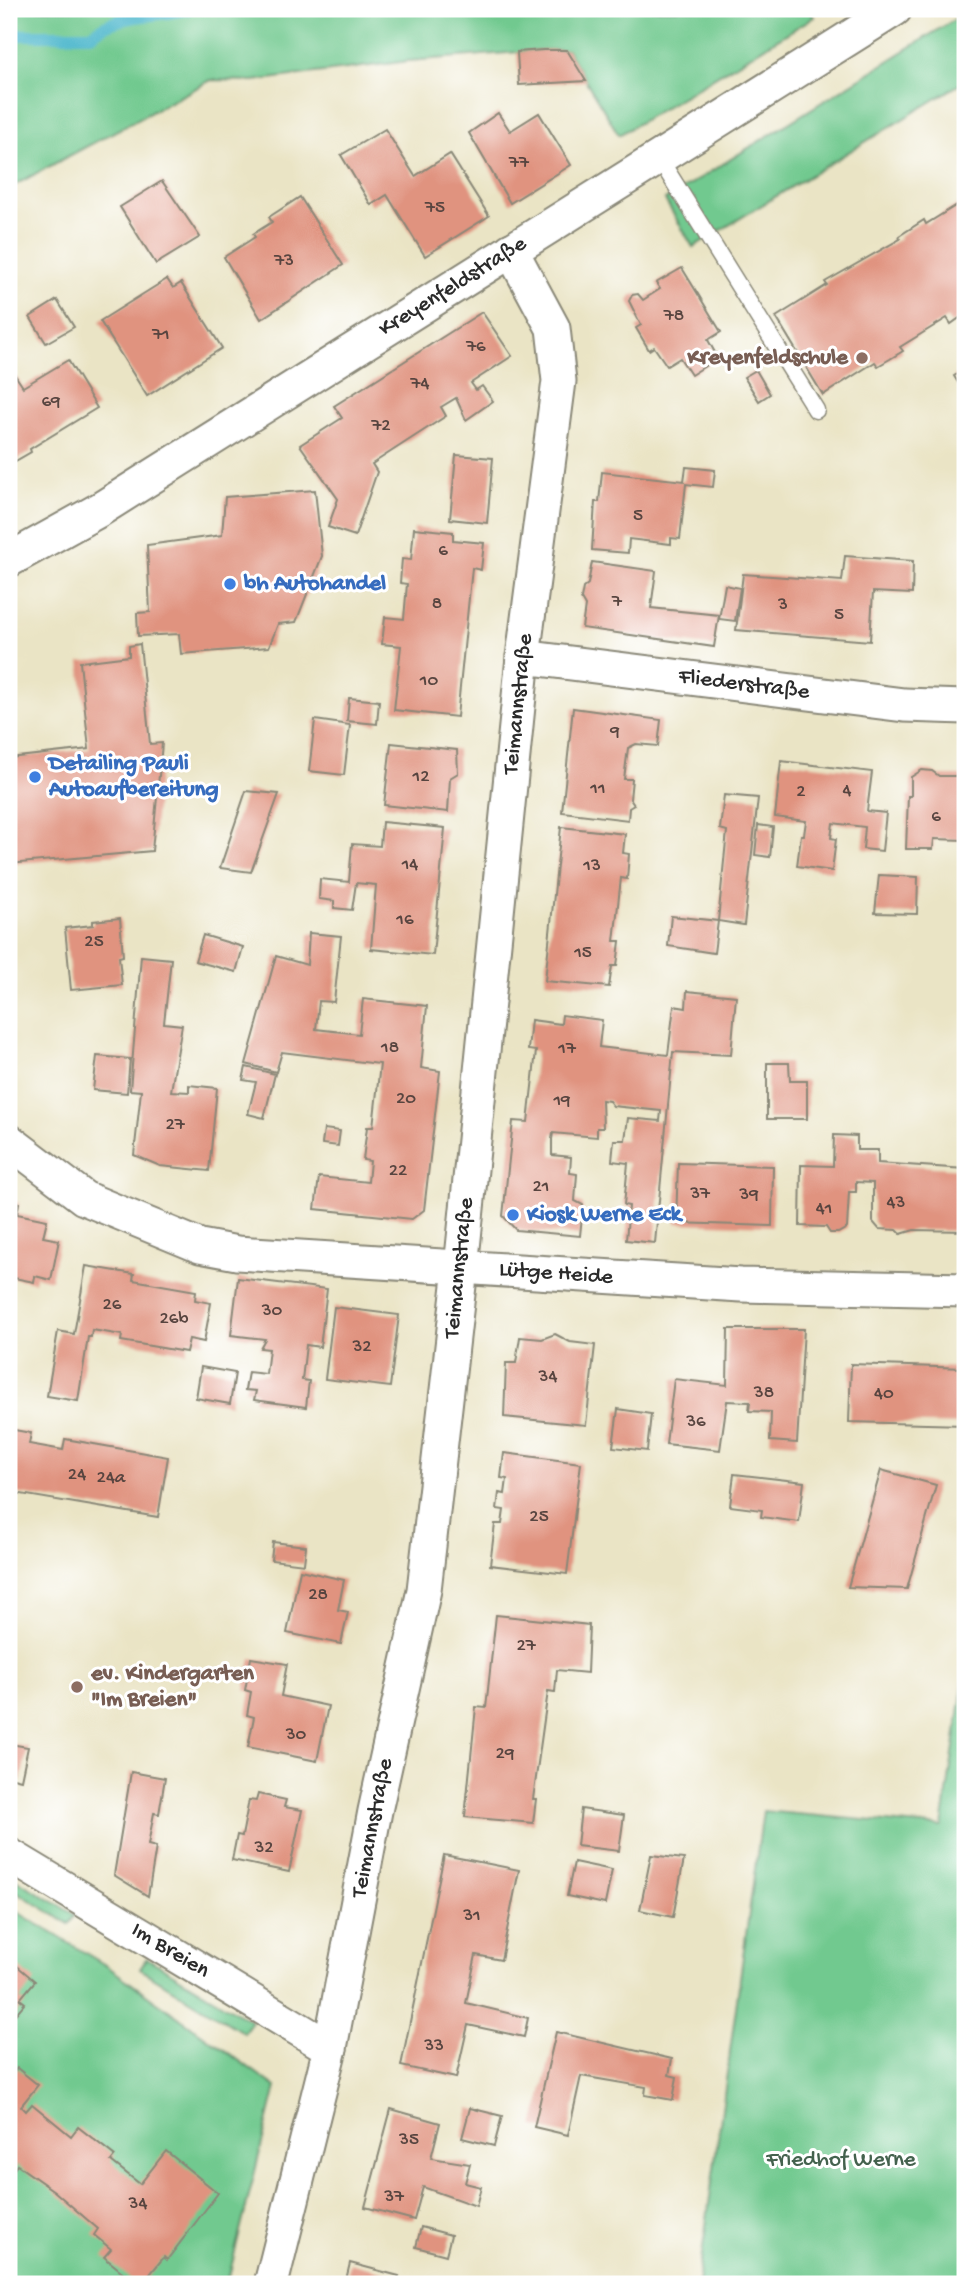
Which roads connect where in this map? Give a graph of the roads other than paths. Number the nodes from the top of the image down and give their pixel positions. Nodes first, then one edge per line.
1 (879, 13) edge
2 (659, 158) junction
3 (511, 250) junction
4 (816, 410) dead end
5 (9, 560) edge
6 (523, 657) junction
7 (965, 707) edge
8 (9, 1141) edge
9 (461, 1268) junction
10 (965, 1290) edge
11 (9, 1855) edge
12 (330, 2048) junction
13 (271, 2284) edge

1 - 2 street, Kreyenfeldstraße
2 - 3 street, Kreyenfeldstraße
2 - 4 lane
3 - 5 street, Kreyenfeldstraße
3 - 6 street, Teimannstraße
6 - 7 street, Fliederstraße
6 - 9 street, Teimannstraße
8 - 9 street, Lütge Heide
9 - 10 street, Lütge Heide
9 - 12 street, Teimannstraße
11 - 12 street, Im Breien
12 - 13 street, Teimannstraße

